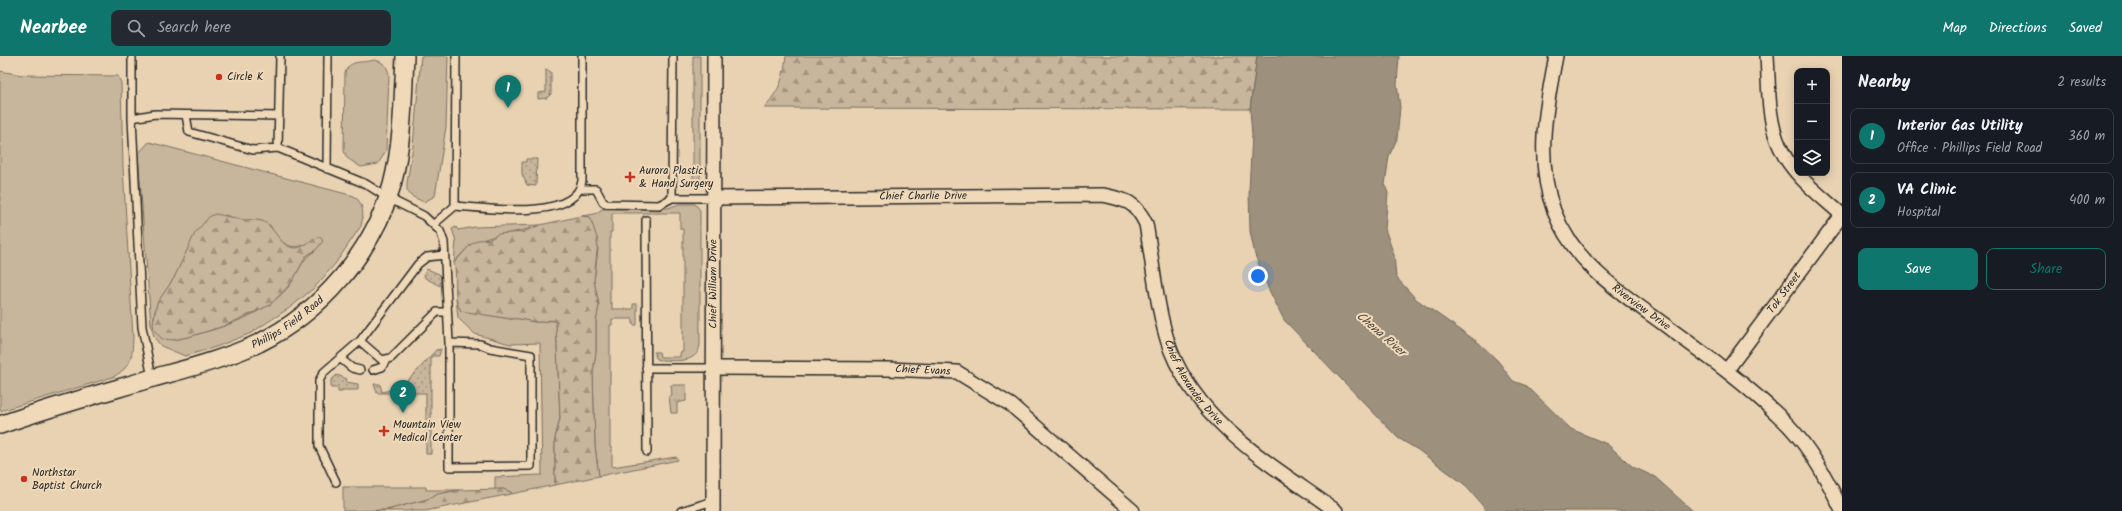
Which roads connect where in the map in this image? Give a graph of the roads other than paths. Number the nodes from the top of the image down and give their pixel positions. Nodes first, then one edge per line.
1 (132, 56) edge
2 (280, 56) edge
3 (328, 56) edge
4 (406, 56) edge
5 (456, 56) edge
6 (582, 56) edge
7 (673, 56) edge
8 (714, 56) edge
9 (1556, 56) edge
10 (1767, 56) edge
11 (186, 115) junction
12 (279, 116) junction
13 (132, 118) junction
14 (278, 148) junction
15 (327, 169) junction
16 (580, 189) junction
17 (388, 198) junction
18 (672, 198) junction
19 (713, 198) junction
20 (1131, 203) joint
21 (455, 206) junction
22 (1842, 215) edge
23 (646, 220) dead end
24 (434, 224) junction
25 (444, 256) junction
26 (447, 312) junction
27 (360, 342) junction
28 (449, 343) junction
29 (341, 359) junction
30 (386, 360) junction
31 (646, 368) junction
32 (713, 368) junction
33 (360, 370) dead end
34 (373, 370) dead end
35 (1727, 370) junction
36 (152, 378) junction
37 (0, 425) edge
38 (647, 452) dead end
39 (336, 482) dead end
40 (713, 506) edge
41 (681, 511) edge
42 (1133, 511) edge
43 (1336, 511) edge
44 (1842, 511) edge

1 - 13 lane
2 - 12 lane
3 - 15 lane
4 - 17 street, Phillips Field Road
5 - 21 lane
6 - 16 lane
7 - 18 lane
8 - 19 street, Chief William Drive
9 - 35 street, Riverview Drive
10 - 22 street
11 - 12 lane
11 - 13 lane
11 - 14 lane
12 - 14 lane
13 - 36 lane
14 - 15 lane
15 - 17 lane
16 - 18 lane
16 - 21 lane
17 - 24 lane
17 - 36 street, Phillips Field Road
18 - 19 lane
19 - 20 street, Chief Charlie Drive
19 - 32 street, Chief William Drive
20 - 43 street, Chief Alexander Drive
21 - 24 lane
22 - 35 street, Tok Street
23 - 31 lane
24 - 25 lane
25 - 26 lane
25 - 27 lane
26 - 28 lane
26 - 30 lane
27 - 29 lane
27 - 30 lane
28 - 28 lane
29 - 33 lane
29 - 39 lane
30 - 34 lane
31 - 32 lane
31 - 38 lane
32 - 40 street, Chief William Drive
32 - 42 street, Chief Evans
35 - 44 street, Riverview Drive
36 - 37 street, Phillips Field Road
40 - 41 lane

